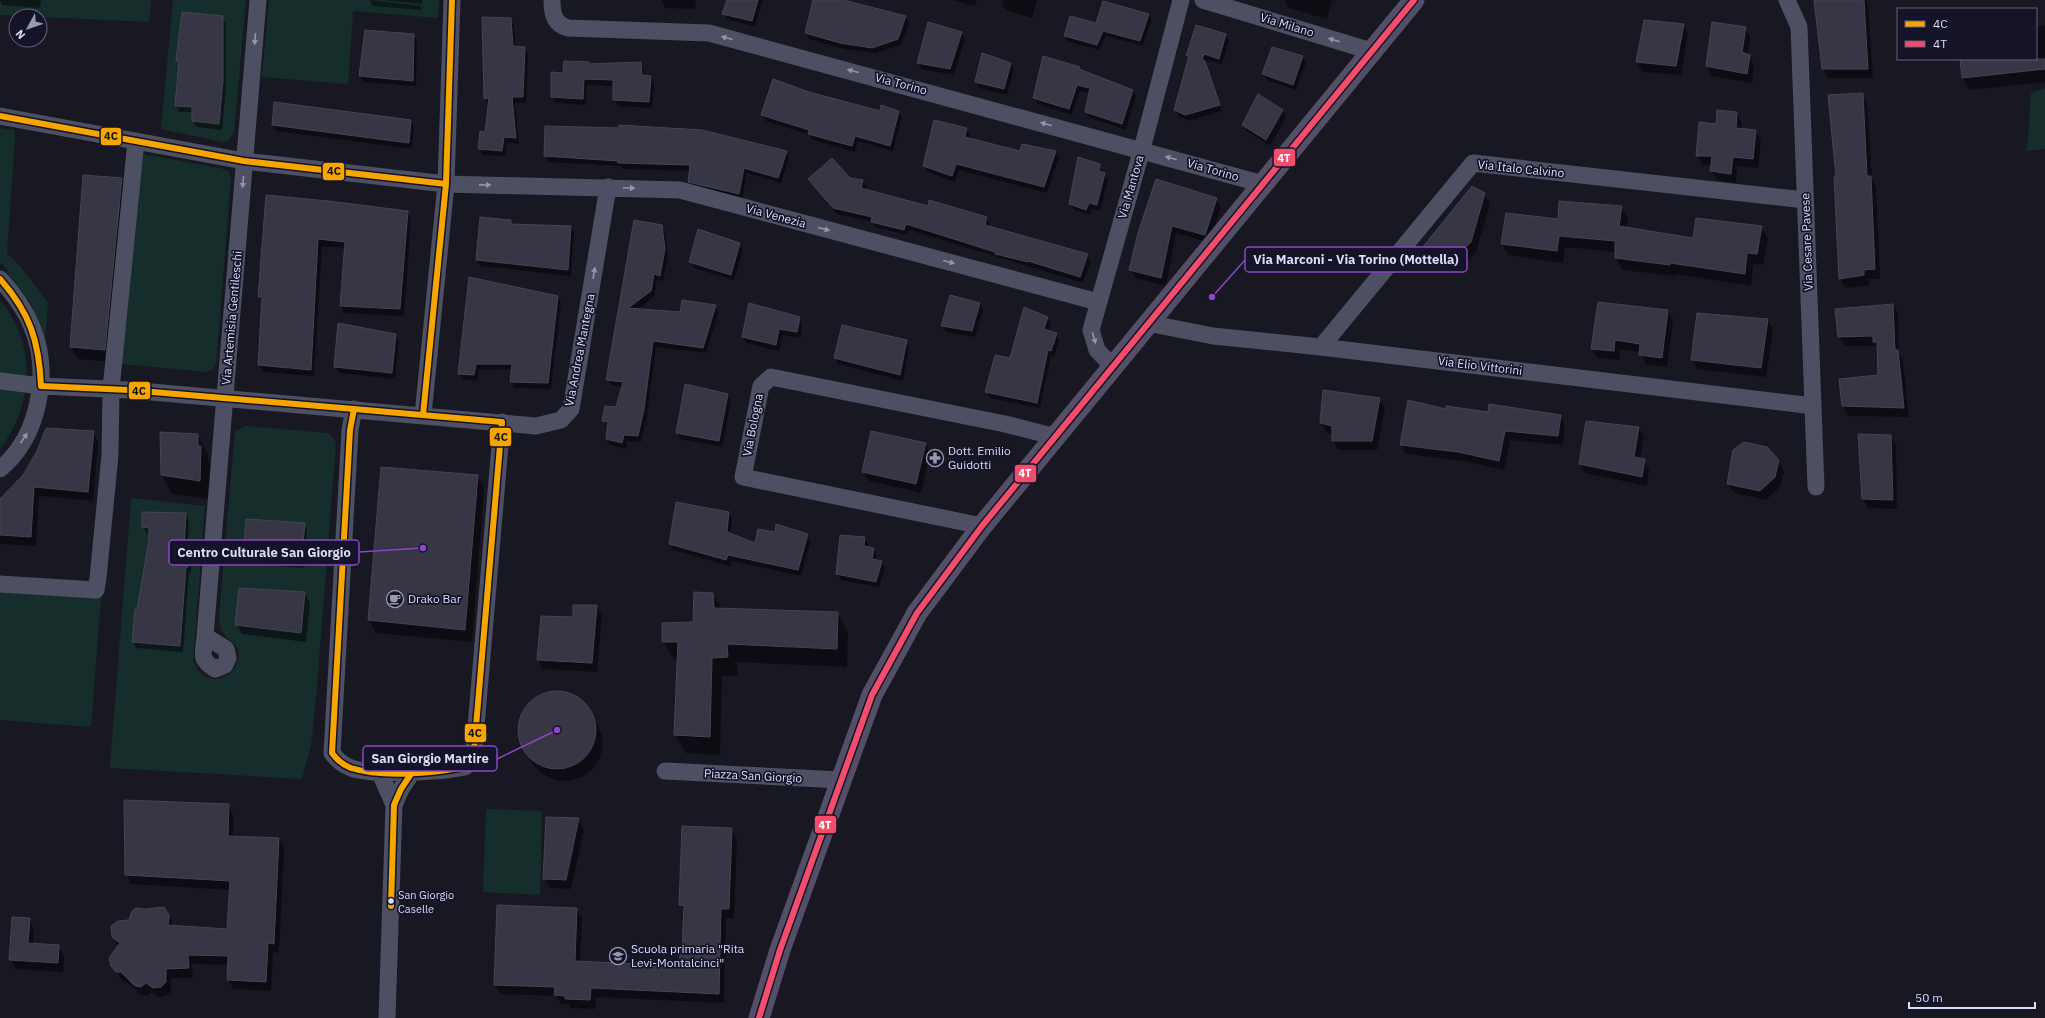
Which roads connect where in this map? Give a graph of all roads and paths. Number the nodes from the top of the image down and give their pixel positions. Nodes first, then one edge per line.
1 (258, 0) edge
2 (452, 0) edge
3 (552, 0) edge
4 (1180, 0) edge
5 (1203, 0) edge
6 (1414, 0) edge
7 (1787, 0) edge
8 (1371, 51) junction
9 (0, 116) edge
10 (136, 141) junction
11 (1142, 150) junction
12 (244, 161) junction
13 (446, 184) junction
14 (1263, 184) junction
15 (608, 187) junction
16 (1805, 200) junction
17 (0, 279) edge
18 (1098, 302) junction
19 (1148, 323) junction
20 (1321, 347) junction
21 (1113, 367) junction
22 (0, 381) edge
23 (40, 386) junction
24 (111, 389) junction
25 (225, 400) junction
26 (1813, 406) junction
27 (354, 409) junction
28 (423, 415) junction
29 (502, 422) junction
30 (1056, 436) junction
31 (0, 469) edge
32 (1816, 488) dead end
33 (982, 526) junction
34 (0, 584) edge
35 (205, 636) dead end
36 (380, 771) junction
37 (413, 771) junction
38 (665, 771) dead end
39 (840, 780) junction
40 (394, 805) junction
41 (387, 1018) edge
42 (758, 1018) edge

1 -> 12 street, Via Artemisia Gentileschi
2 - 13 street
11 -> 3 street, Via Torino
4 - 11 street, Via Mantova
8 -> 5 street, Via Milano
6 - 8 main road
7 - 16 street, Via Cesare Pavese
8 - 14 main road
9 - 10 street, Via Venezia
10 - 12 street, Via Venezia
10 - 24 street
14 -> 11 street, Via Torino
11 - 18 street, Via Mantova
12 - 13 street, Via Venezia
12 -> 25 street, Via Artemisia Gentileschi
13 -> 15 street, Via Venezia
13 - 28 street
14 - 19 main road
15 -> 18 street, Via Venezia
29 -> 15 street, Via Andrea Mantegna
16 - 20 street, Via Italo Calvino
16 - 26 street, Via Cesare Pavese
17 - 23 street
18 -> 21 street, Via Mantova
19 - 20 street, Via Elio Vittorini
19 - 21 main road
20 - 26 street, Via Elio Vittorini
21 - 30 main road
22 - 23 street, Via Andrea Mantegna
23 - 24 street, Via Andrea Mantegna
31 -> 23 street
24 - 25 street, Via Andrea Mantegna
24 - 34 street
25 - 27 street, Via Andrea Mantegna
25 - 35 street, Via Artemisia Gentileschi
26 - 32 street, Via Cesare Pavese
27 - 28 street, Via Andrea Mantegna
27 - 36 street
28 - 29 street, Via Andrea Mantegna
29 - 37 street
30 - 33 main road
30 - 33 street, Via Bologna
33 - 39 main road
36 - 37 street
36 - 40 street
37 - 40 street
38 - 39 street, Piazza San Giorgio
39 - 42 main road
40 - 41 street

